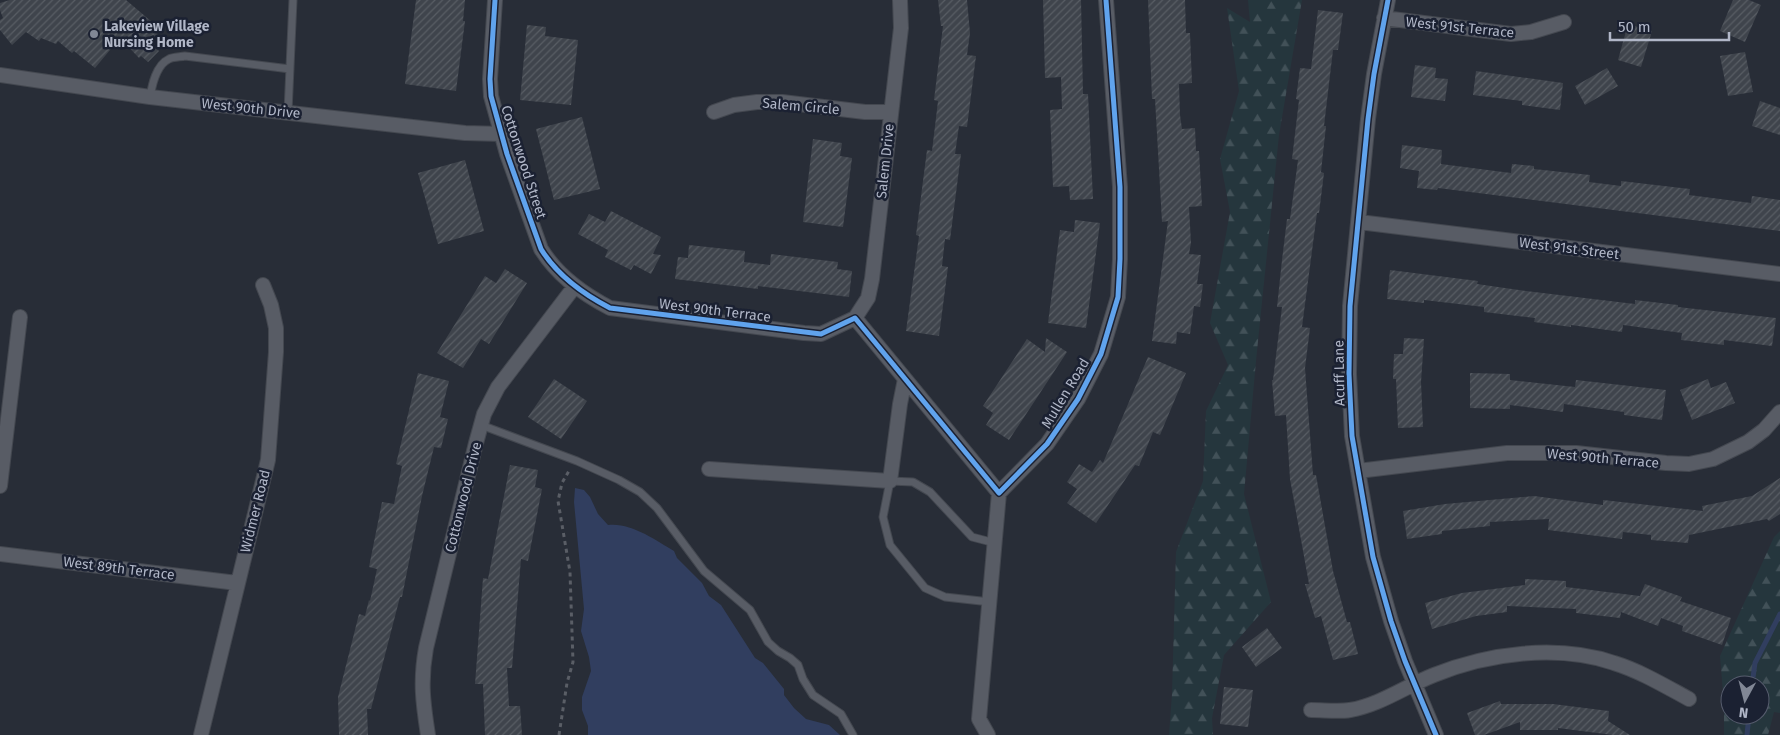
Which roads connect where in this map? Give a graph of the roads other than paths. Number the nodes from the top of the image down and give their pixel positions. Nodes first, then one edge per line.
1 (293, 0) edge
2 (495, 0) edge
3 (900, 0) edge
4 (1106, 0) edge
5 (1388, 0) edge
6 (1384, 18) junction
7 (1564, 22) dead end
8 (290, 69) junction
9 (0, 75) edge
10 (150, 97) junction
11 (288, 112) junction
12 (714, 112) dead end
13 (890, 112) junction
14 (502, 134) junction
15 (1359, 222) junction
16 (1780, 274) edge
17 (263, 284) dead end
18 (575, 286) junction
19 (20, 317) dead end
20 (855, 318) junction
21 (905, 379) junction
22 (1780, 412) edge
23 (481, 425) junction
24 (709, 469) dead end
25 (1358, 471) junction
26 (890, 481) junction
27 (0, 486) edge
28 (999, 493) junction
29 (995, 543) junction
30 (0, 554) edge
31 (237, 582) junction
32 (990, 602) junction
33 (1415, 684) junction
34 (1690, 699) dead end
35 (1311, 710) dead end
36 (201, 735) edge
37 (428, 735) edge
38 (853, 735) edge
39 (988, 735) edge
40 (1436, 735) edge

1 - 8 lane
2 - 14 street, Cottonwood Street
3 - 13 street, Salem Drive
4 - 28 street, Mullen Road
5 - 6 street, Acuff Lane
6 - 7 street, West 91st Terrace
6 - 15 street, Acuff Lane
8 - 10 lane
8 - 11 lane
9 - 10 street, West 90th Drive
10 - 11 street, West 90th Drive
11 - 14 street, West 90th Drive
12 - 13 street, Salem Circle
13 - 20 street, Salem Drive
14 - 18 street, Cottonwood Street
15 - 16 street, West 91st Street
15 - 25 street, Acuff Lane
17 - 31 street, Widmer Road
18 - 20 street, West 90th Terrace
18 - 23 street, Cottonwood Drive
19 - 27 street
20 - 21 street
21 - 26 street
21 - 28 street
22 - 25 street, West 90th Terrace
23 - 37 street, Cottonwood Drive
23 - 38 lane
24 - 26 street
25 - 33 street, Acuff Lane
26 - 29 lane
26 - 32 lane
28 - 29 street
29 - 32 street
30 - 31 street, West 89th Terrace
31 - 36 street, Widmer Road
32 - 39 street
33 - 34 street
33 - 35 street
33 - 40 street, Acuff Lane

